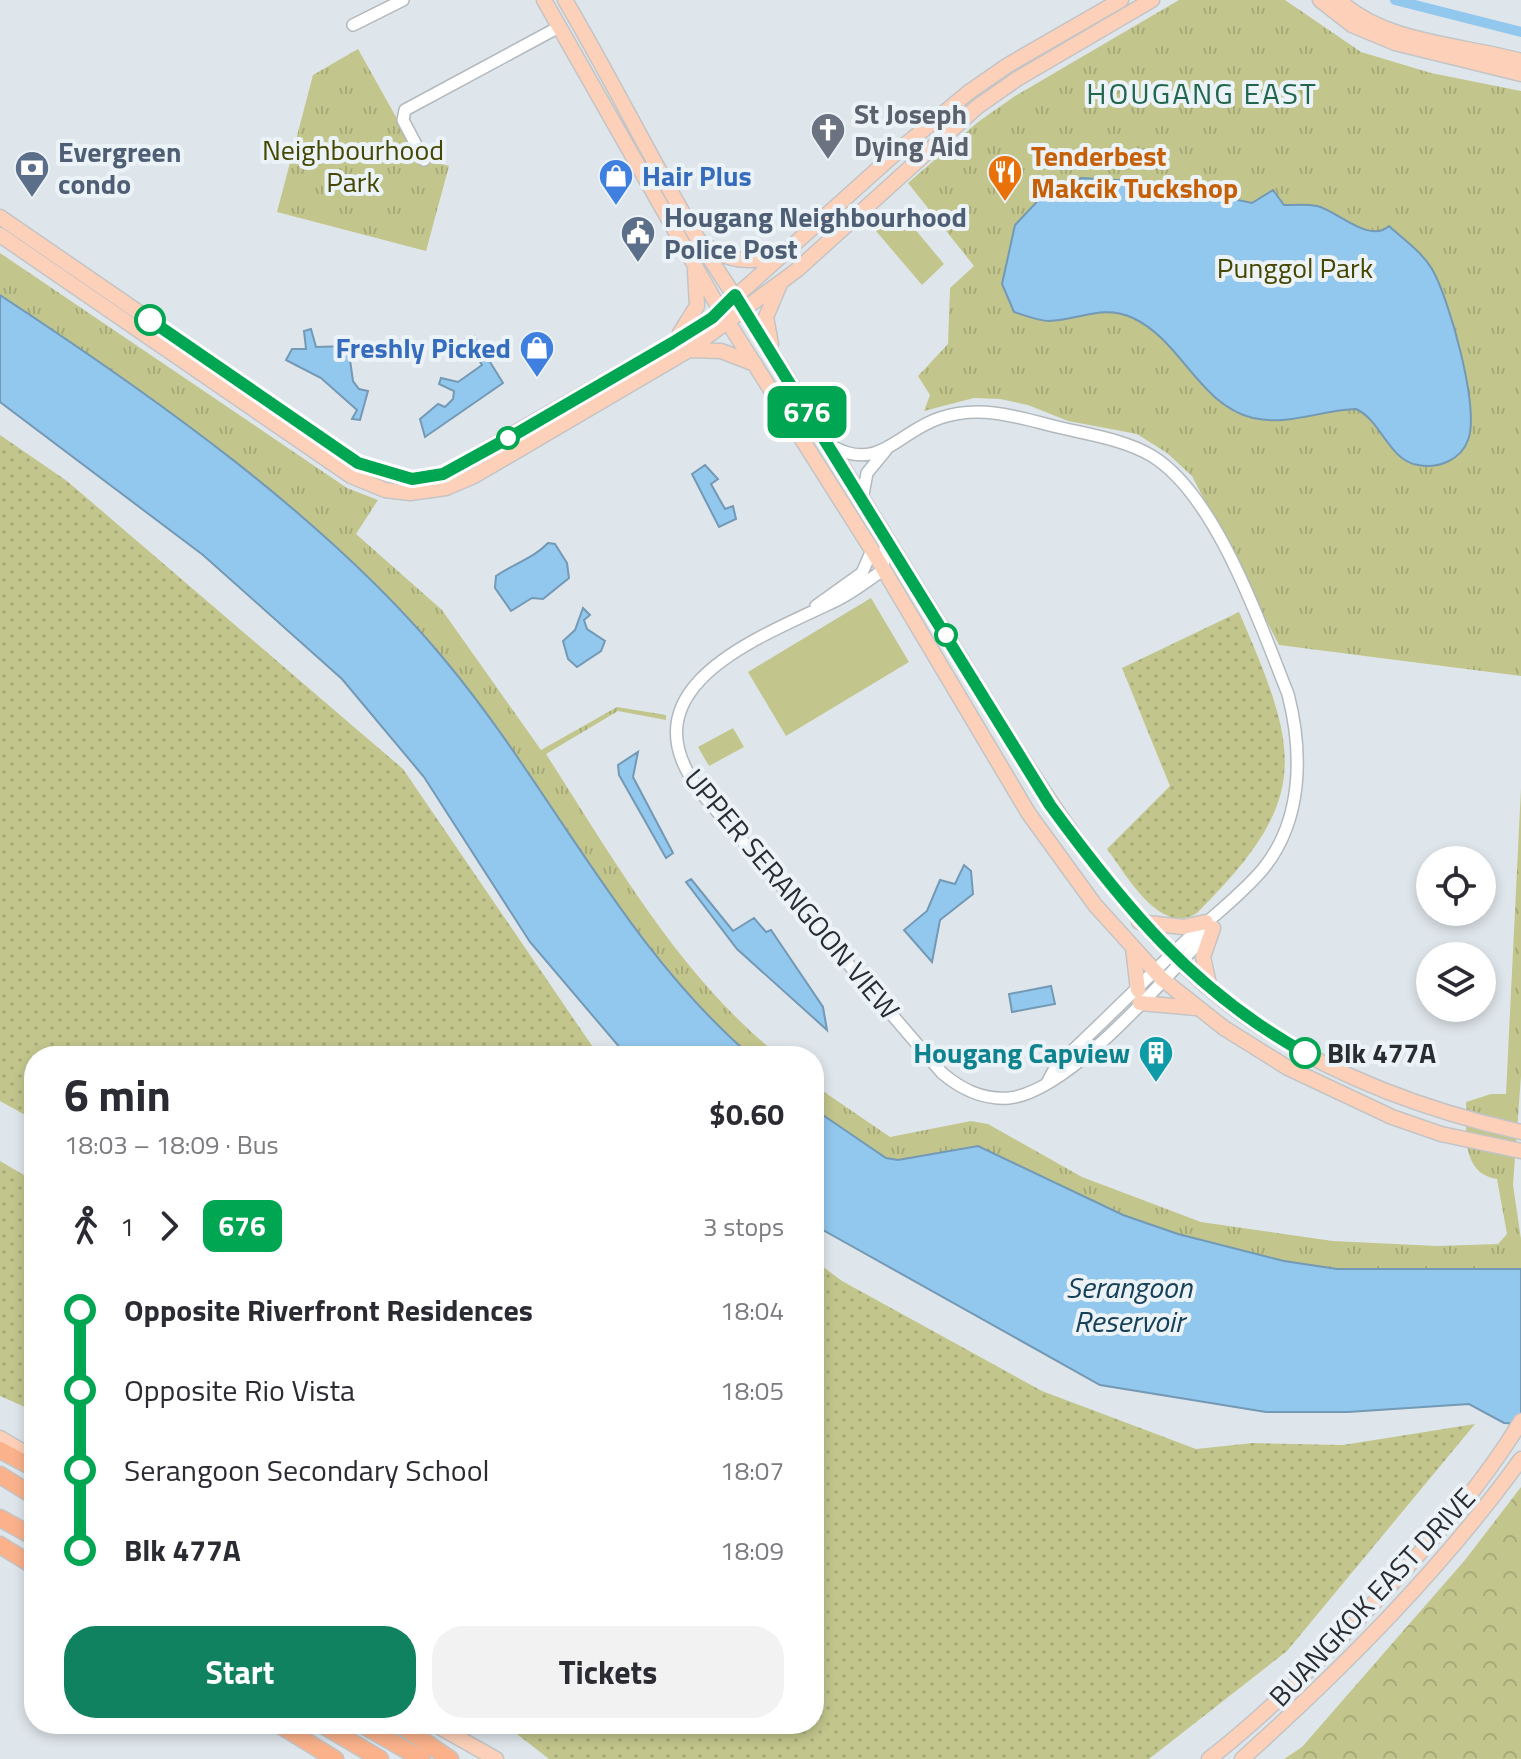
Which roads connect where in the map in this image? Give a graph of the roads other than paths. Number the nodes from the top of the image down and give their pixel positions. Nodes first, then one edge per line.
1 (403, 0) edge
2 (544, 0) edge
3 (565, 0) edge
4 (1121, 0) edge
5 (1152, 0) edge
6 (1320, 0) edge
7 (1339, 0) edge
8 (353, 25) dead end
9 (559, 27) junction
10 (1521, 61) edge
11 (1521, 74) edge
12 (424, 160) dead end
13 (0, 217) edge
14 (0, 235) edge
15 (698, 240) junction
16 (781, 257) junction
17 (693, 262) junction
18 (781, 282) junction
19 (739, 301) junction
20 (719, 308) junction
21 (729, 322) junction
22 (672, 343) junction
23 (689, 350) junction
24 (774, 356) junction
25 (756, 364) junction
26 (828, 444) junction
27 (886, 449) junction
28 (862, 503) junction
29 (886, 538) junction
30 (872, 550) junction
31 (883, 570) junction
32 (813, 609) junction
33 (1139, 922) junction
34 (1209, 925) junction
35 (1133, 948) junction
36 (1176, 957) junction
37 (1159, 975) junction
38 (1211, 989) junction
39 (1139, 996) junction
40 (1200, 1009) junction
41 (1521, 1132) edge
42 (1521, 1151) edge
43 (1521, 1421) edge
44 (0, 1438) edge
45 (0, 1450) edge
46 (24, 1452) edge
47 (1521, 1459) edge
48 (24, 1463) edge
49 (0, 1475) edge
50 (24, 1490) edge
51 (0, 1518) edge
52 (24, 1531) edge
53 (0, 1545) edge
54 (24, 1560) edge
55 (294, 1734) edge
56 (338, 1734) edge
57 (378, 1734) edge
58 (414, 1734) edge
59 (452, 1734) edge
60 (335, 1759) edge
61 (380, 1759) edge
62 (422, 1759) edge
63 (450, 1759) edge
64 (496, 1759) edge
65 (1209, 1759) edge
66 (1242, 1759) edge

1 - 8 street
2 - 9 main road
3 - 15 main road
4 - 16 main road
5 - 18 main road
6 - 11 main road
7 - 10 main road
9 - 12 street
9 - 17 main road
13 - 22 main road
14 - 23 main road
15 - 16 main road
15 - 19 main road
16 - 19 main road
17 - 20 main road
17 - 22 main road
18 - 19 main road
18 - 24 main road
19 - 20 main road
19 - 21 main road
19 - 24 main road
20 - 21 main road
20 - 22 main road
21 - 23 main road
21 - 25 main road
23 - 25 main road
24 - 26 main road
25 - 30 main road
26 - 27 street
26 - 28 main road
27 - 28 street
27 - 34 street, UPPER SERANGOON VIEW
28 - 29 main road
29 - 31 street
29 - 33 main road
30 - 31 main road
30 - 32 street, UPPER SERANGOON VIEW
31 - 32 street, UPPER SERANGOON VIEW
31 - 35 main road
32 - 39 street, UPPER SERANGOON VIEW
33 - 34 main road
33 - 36 main road
34 - 36 street, UPPER SERANGOON VIEW
34 - 38 main road
35 - 37 main road
35 - 39 main road
36 - 37 street, UPPER SERANGOON VIEW
36 - 38 main road
37 - 39 street, UPPER SERANGOON VIEW
37 - 40 main road
38 - 41 main road
39 - 40 main road
40 - 42 main road
43 - 65 main road, BUANGKOK EAST DRIVE
44 - 46 main road
45 - 48 highway
47 - 66 main road, BUANGKOK EAST DRIVE
49 - 50 highway
51 - 52 highway
53 - 54 highway
55 - 60 highway
56 - 61 highway
57 - 62 highway
58 - 63 highway
59 - 64 main road

